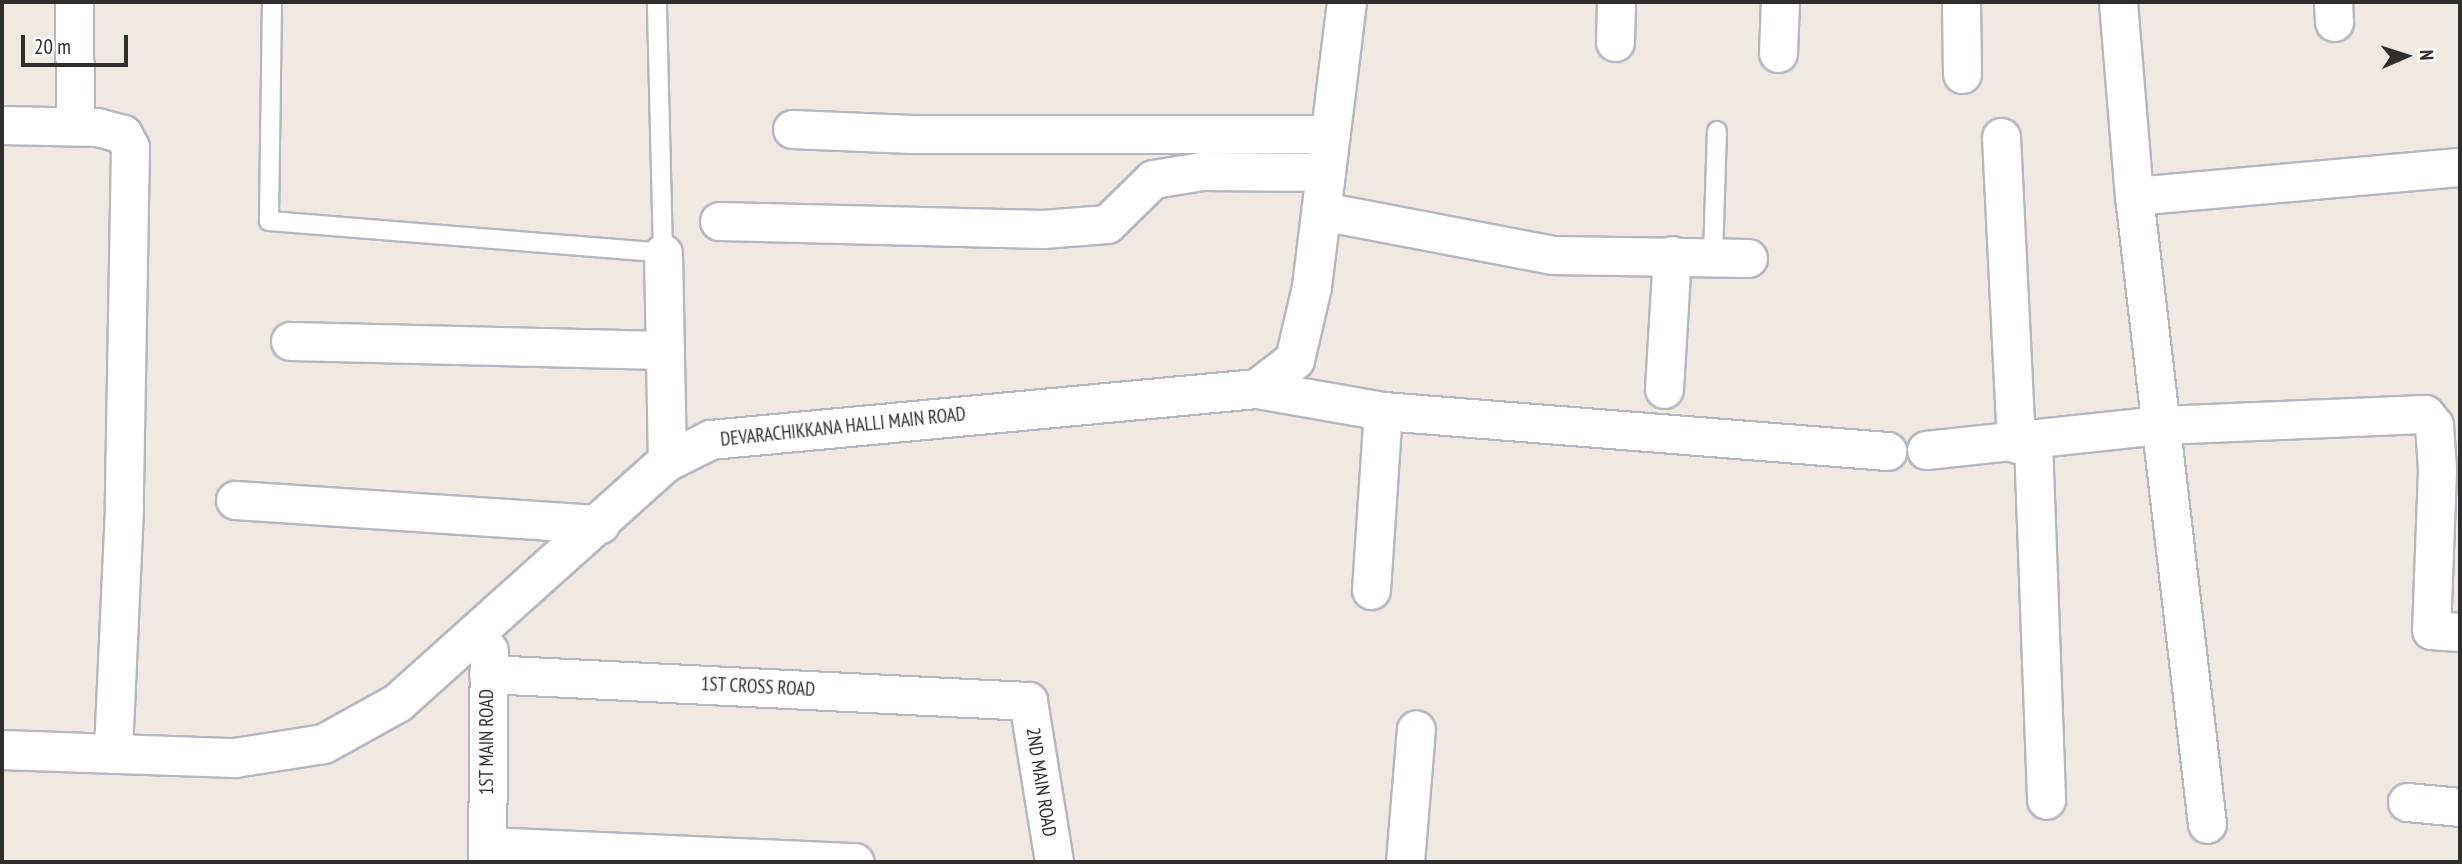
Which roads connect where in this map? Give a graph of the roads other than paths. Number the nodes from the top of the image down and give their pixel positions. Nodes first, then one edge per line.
1 (75, 2) edge
2 (272, 2) edge
3 (657, 2) edge
4 (1347, 2) edge
5 (1616, 2) edge
6 (1780, 2) edge
7 (1961, 2) edge
8 (2118, 2) edge
9 (1615, 42) dead end
10 (1778, 53) dead end
11 (1962, 74) dead end
12 (2, 125) edge
13 (75, 126) junction
14 (792, 129) dead end
15 (1717, 131) dead end
16 (1331, 134) junction
17 (2001, 137) dead end
18 (2460, 167) edge
19 (1326, 172) junction
20 (2134, 196) junction
21 (1322, 211) junction
22 (719, 221) dead end
23 (663, 253) junction
24 (1672, 255) junction
25 (1731, 257) joint
26 (290, 341) dead end
27 (665, 350) junction
28 (1257, 389) junction
29 (1664, 389) dead end
30 (1383, 411) junction
31 (2161, 425) junction
32 (2025, 443) junction
33 (1926, 450) dead end
34 (1887, 451) dead end
35 (667, 462) junction
36 (2449, 469) edge
37 (235, 500) dead end
38 (600, 524) junction
39 (1371, 590) dead end
40 (491, 622) junction
41 (2446, 631) edge
42 (488, 674) junction
43 (1028, 701) joint
44 (1416, 729) dead end
45 (2, 750) edge
46 (113, 754) junction
47 (2046, 800) dead end
48 (2407, 802) dead end
49 (2460, 807) edge
50 (2207, 824) dead end
51 (487, 854) edge
52 (855, 862) edge
53 (1054, 862) edge
54 (1405, 862) edge

1 - 13 street
2 - 23 lane
3 - 23 lane
4 - 16 street
5 - 9 street
6 - 10 street
7 - 11 street
8 - 20 street
12 - 13 street
13 - 46 street
14 - 16 street
15 - 25 lane
16 - 19 street
17 - 32 street
18 - 20 street
19 - 21 street
19 - 22 street
20 - 31 street
21 - 24 street
21 - 28 street
23 - 27 street
24 - 25 street
24 - 29 street
26 - 27 street
27 - 35 street
28 - 30 street
28 - 35 street, DEVARACHIKKANA HALLI MAIN ROAD
30 - 34 street
30 - 39 street
31 - 32 street
31 - 36 street
31 - 50 street
32 - 33 street
32 - 47 street
35 - 38 street, DEVARACHIKKANA HALLI MAIN ROAD
36 - 41 street
37 - 38 street
38 - 40 street, DEVARACHIKKANA HALLI MAIN ROAD
40 - 42 street, 1ST MAIN ROAD
40 - 46 street, DEVARACHIKKANA HALLI MAIN ROAD
42 - 43 street, 1ST CROSS ROAD
42 - 51 street, 1ST MAIN ROAD
43 - 53 street, 2ND MAIN ROAD
44 - 54 street
45 - 46 street, DEVARACHIKKANA HALLI MAIN ROAD
48 - 49 street
51 - 52 street

